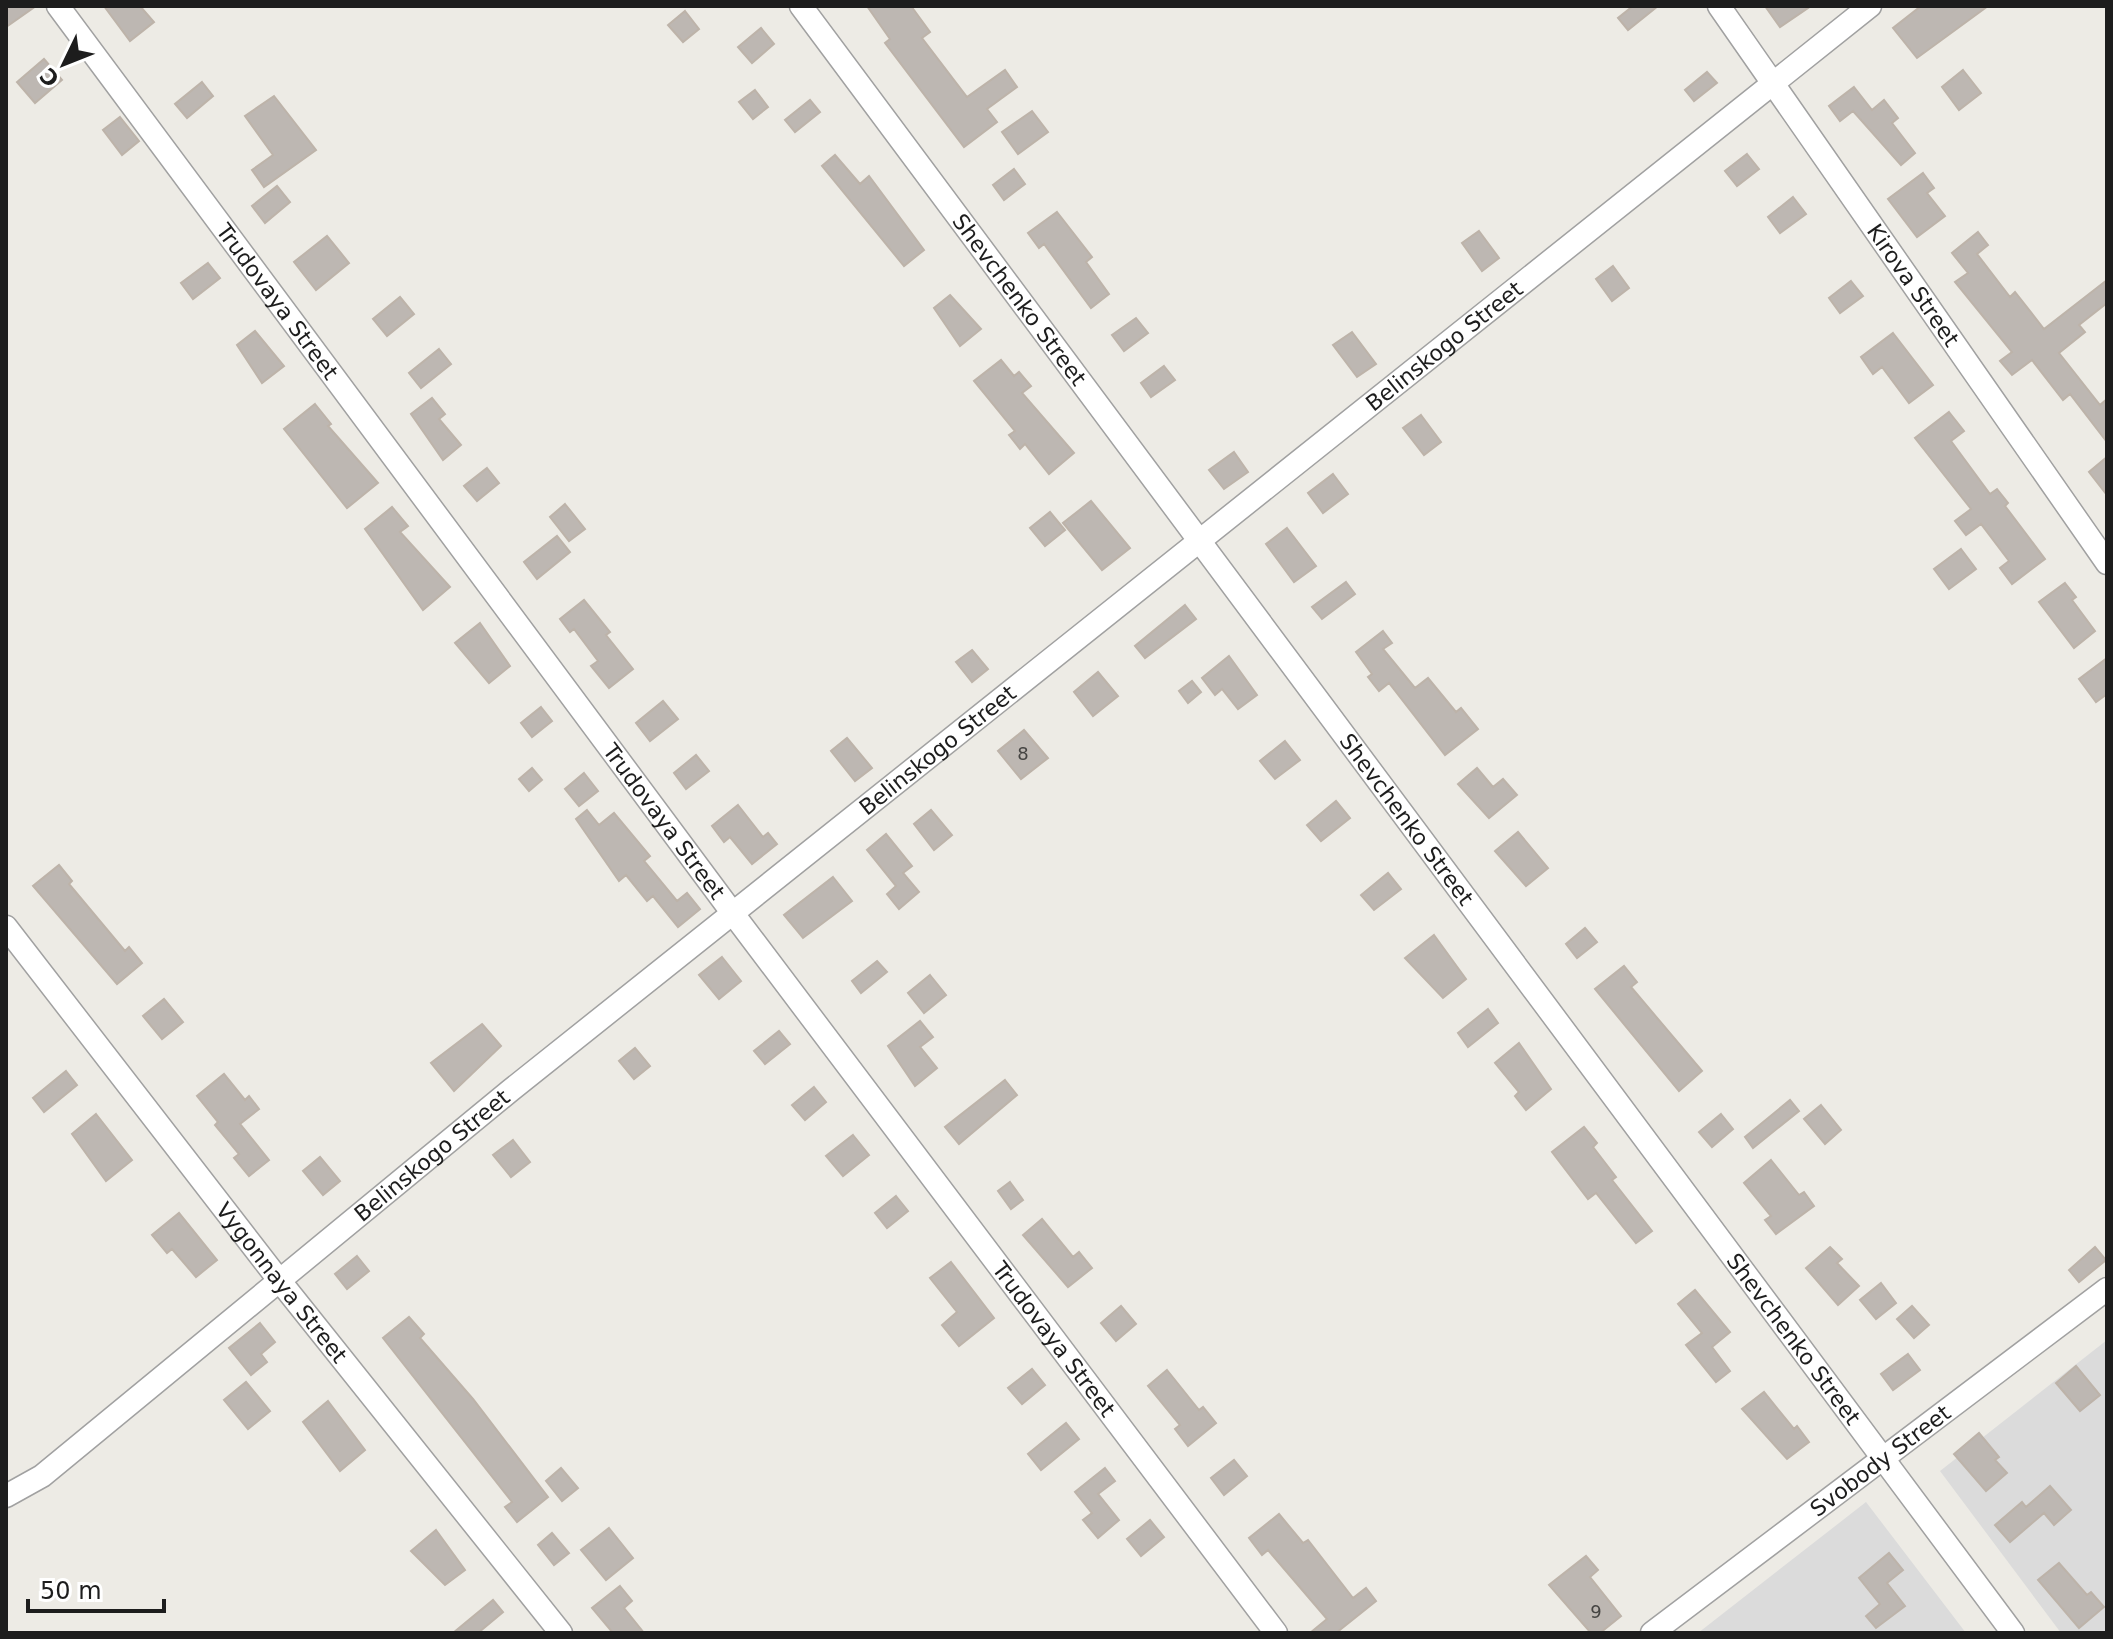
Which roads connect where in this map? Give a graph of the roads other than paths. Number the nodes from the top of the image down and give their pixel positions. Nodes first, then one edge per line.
1 (58, 6) edge
2 (801, 6) edge
3 (1719, 6) edge
4 (1870, 6) edge
5 (1771, 85) junction
6 (1202, 541) junction
7 (2107, 563) edge
8 (734, 915) junction
9 (6, 927) edge
10 (279, 1280) junction
11 (2107, 1289) edge
12 (1881, 1457) junction
13 (6, 1496) edge
14 (561, 1633) edge
15 (1276, 1633) edge
16 (1652, 1633) edge
17 (2013, 1633) edge

1 - 8 street, Trudovaya Street
2 - 6 street, Shevchenko Street
3 - 5 street, Kirova Street
4 - 5 street, Belinskogo Street
5 - 6 street, Belinskogo Street
5 - 7 street, Kirova Street
6 - 8 street, Belinskogo Street
6 - 12 street, Shevchenko Street
8 - 10 street, Belinskogo Street
8 - 15 street, Trudovaya Street
9 - 10 street, Vygonnaya Street
10 - 13 street, Belinskogo Street
10 - 14 street, Vygonnaya Street
11 - 12 street, Svobody Street
12 - 16 street, Svobody Street
12 - 17 street, Shevchenko Street

